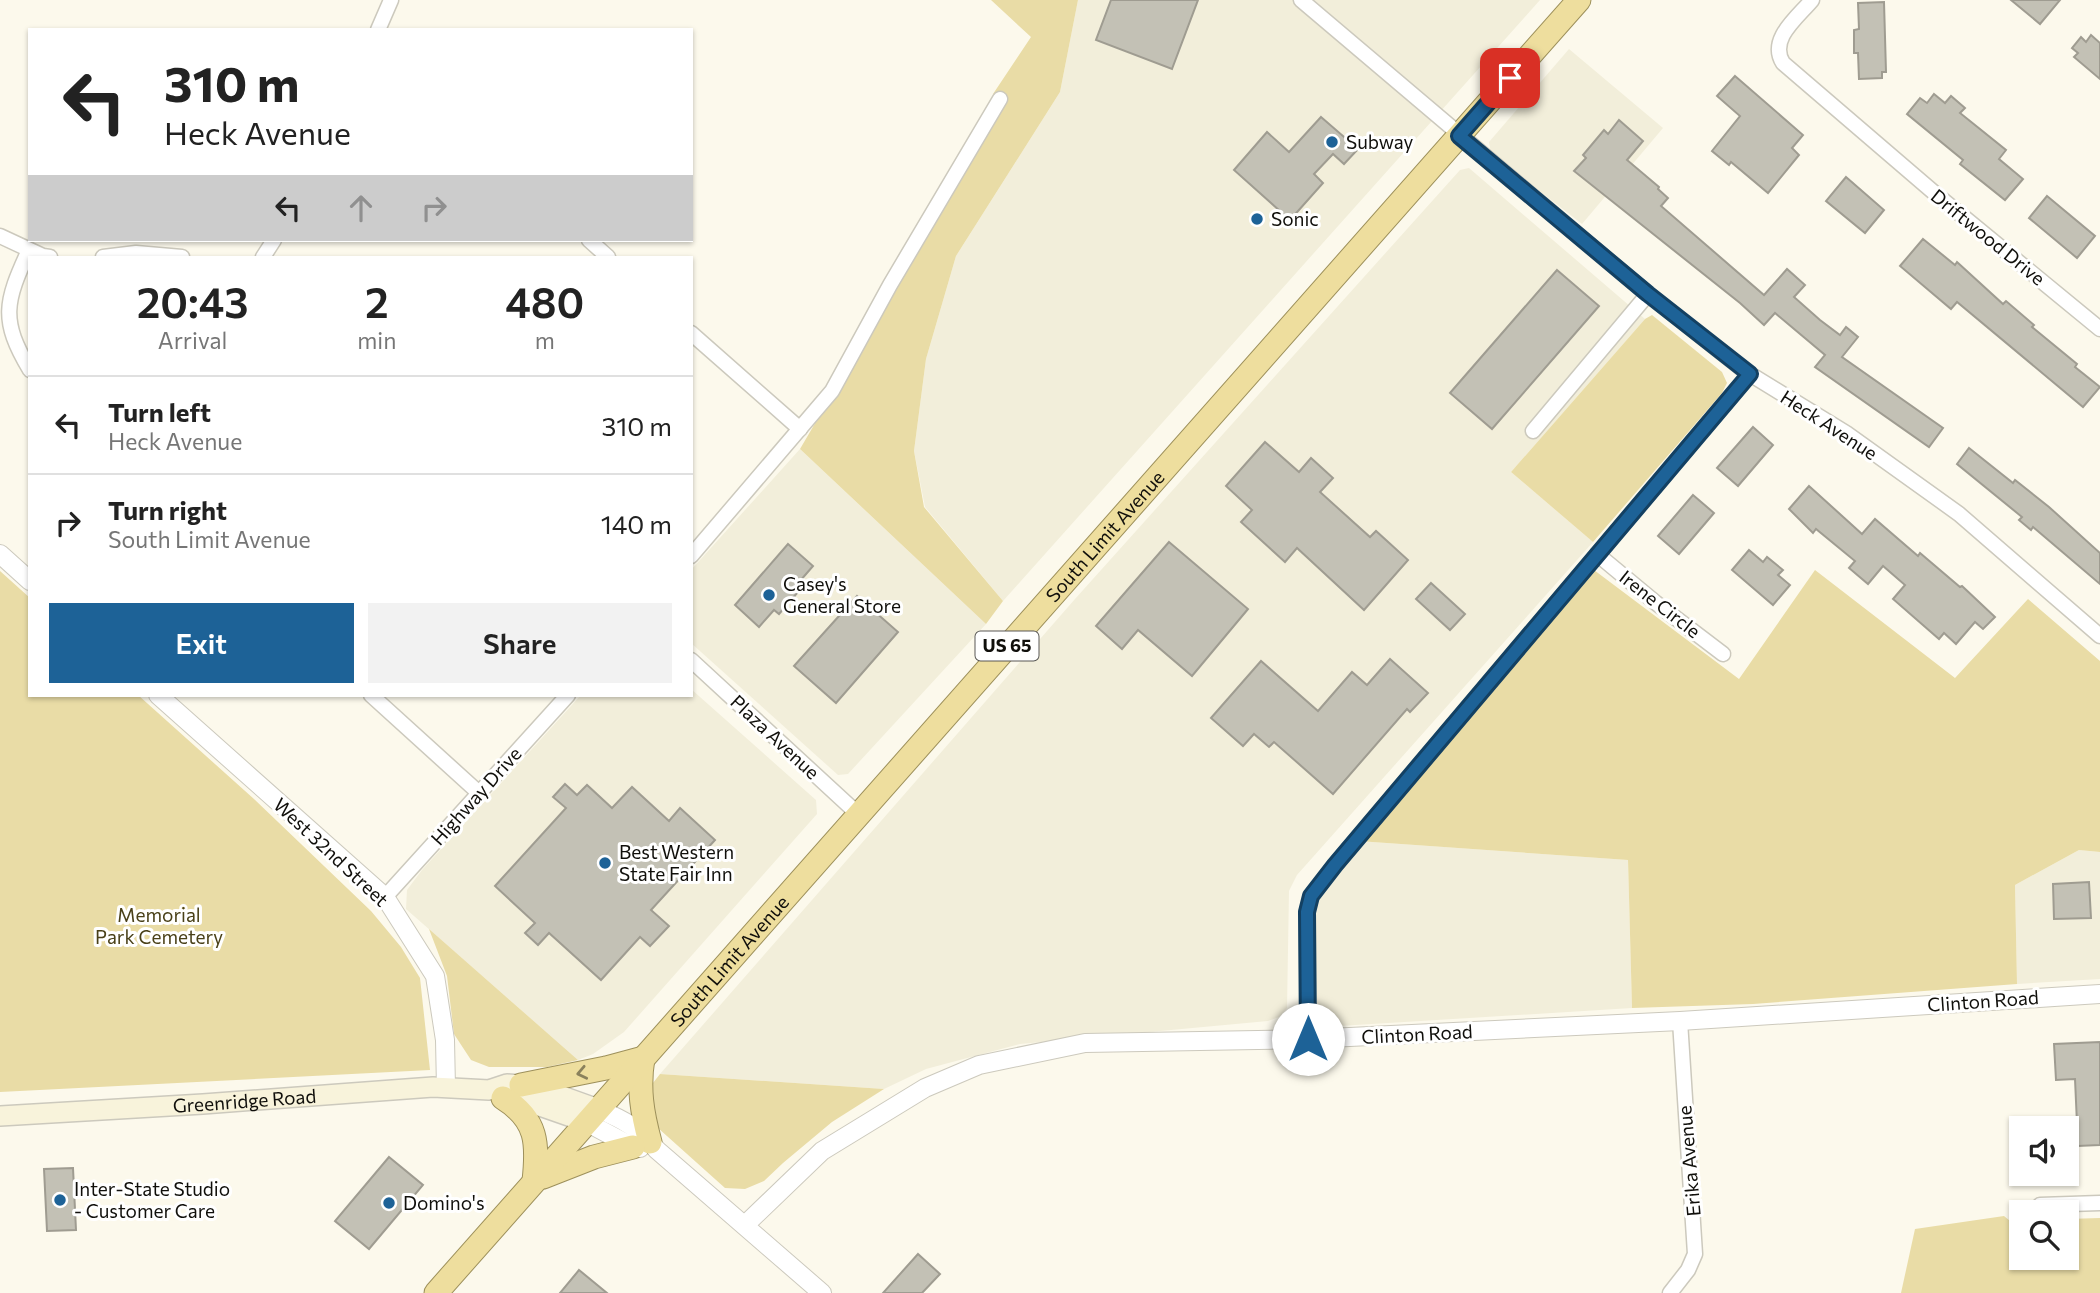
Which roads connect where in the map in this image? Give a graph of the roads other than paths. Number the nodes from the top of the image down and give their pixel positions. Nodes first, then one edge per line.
1 (391, 0) edge
2 (1301, 0) edge
3 (1579, 0) edge
4 (1812, 0) edge
5 (379, 28) edge
6 (1000, 99) dead end
7 (1459, 136) junction
8 (0, 236) edge
9 (591, 242) edge
10 (29, 250) junction
11 (47, 256) edge
12 (111, 256) edge
13 (170, 256) edge
14 (607, 256) edge
15 (1648, 294) junction
16 (2100, 329) edge
17 (693, 335) edge
18 (28, 367) edge
19 (1750, 374) junction
20 (800, 429) junction
21 (1533, 431) dead end
22 (0, 554) edge
23 (693, 554) edge
24 (1597, 554) junction
25 (28, 579) edge
26 (2100, 636) edge
27 (1723, 654) dead end
28 (693, 662) edge
29 (160, 697) edge
30 (374, 697) edge
31 (566, 697) edge
32 (479, 793) junction
33 (858, 814) junction
34 (385, 897) junction
35 (2100, 994) edge
36 (1680, 1021) junction
37 (1308, 1039) junction
38 (643, 1058) junction
39 (446, 1088) junction
40 (505, 1091) junction
41 (0, 1116) edge
42 (592, 1116) junction
43 (647, 1146) junction
44 (534, 1181) junction
45 (2100, 1203) edge
46 (2079, 1204) edge
47 (745, 1225) junction
48 (436, 1293) edge
49 (822, 1293) edge
50 (1670, 1293) edge

1 - 5 street
2 - 7 street, Heck Avenue
3 - 7 highway, South Limit Avenue / US 65
4 - 16 street, Driftwood Drive
6 - 20 street
7 - 15 street, Heck Avenue
7 - 33 highway, South Limit Avenue / US 65
8 - 10 street
9 - 14 street
10 - 11 street
10 - 18 street
12 - 13 street
15 - 19 street, Heck Avenue
15 - 21 street
17 - 20 street
19 - 24 street
19 - 26 street, Heck Avenue
20 - 23 street
22 - 25 street
24 - 27 street, Irene Circle
24 - 37 street
28 - 33 street, Plaza Avenue
29 - 34 street, West 32nd Street
30 - 32 street
31 - 32 street, Highway Drive
32 - 34 street, Highway Drive
33 - 38 highway, South Limit Avenue / US 65
34 - 39 street, West 32nd Street
35 - 36 street, Clinton Road
36 - 37 street, Clinton Road
36 - 50 street, Erika Avenue
37 - 47 street, Clinton Road
38 -> 40 highway
38 - 42 highway, South Limit Avenue / US 65
38 - 43 highway
39 - 40 main road, Greenridge Road
39 - 41 main road, Greenridge Road
40 - 42 main road, Greenridge Road
40 - 44 highway
42 - 43 street
42 - 44 highway, South Limit Avenue / US 65
43 - 44 highway
43 - 47 street
44 - 48 highway, South Limit Avenue / US 65
45 - 46 street
47 - 49 street

